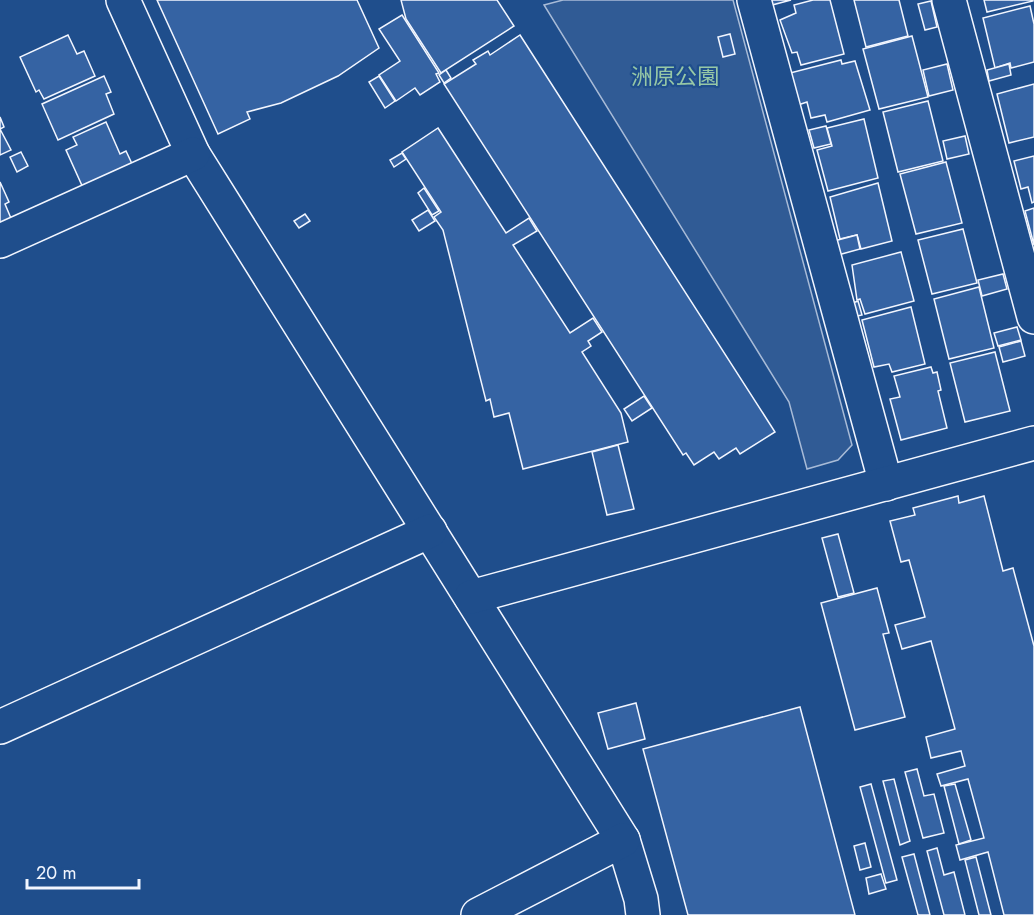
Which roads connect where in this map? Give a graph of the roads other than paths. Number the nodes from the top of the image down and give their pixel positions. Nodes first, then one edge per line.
1 (123, 0) edge
2 (754, 0) edge
3 (949, 0) edge
4 (193, 154) junction
5 (0, 241) edge
6 (1034, 317) edge
7 (1034, 443) edge
8 (886, 484) junction
9 (430, 531) junction
10 (471, 597) junction
11 (0, 727) edge
12 (623, 840) junction
13 (478, 915) edge
14 (643, 915) edge

1 - 4 street
2 - 8 street
3 - 6 street
4 - 5 street
4 - 9 street
7 - 8 street
8 - 10 street
9 - 10 street
9 - 11 street
10 - 12 street
12 - 13 street
12 - 14 street

